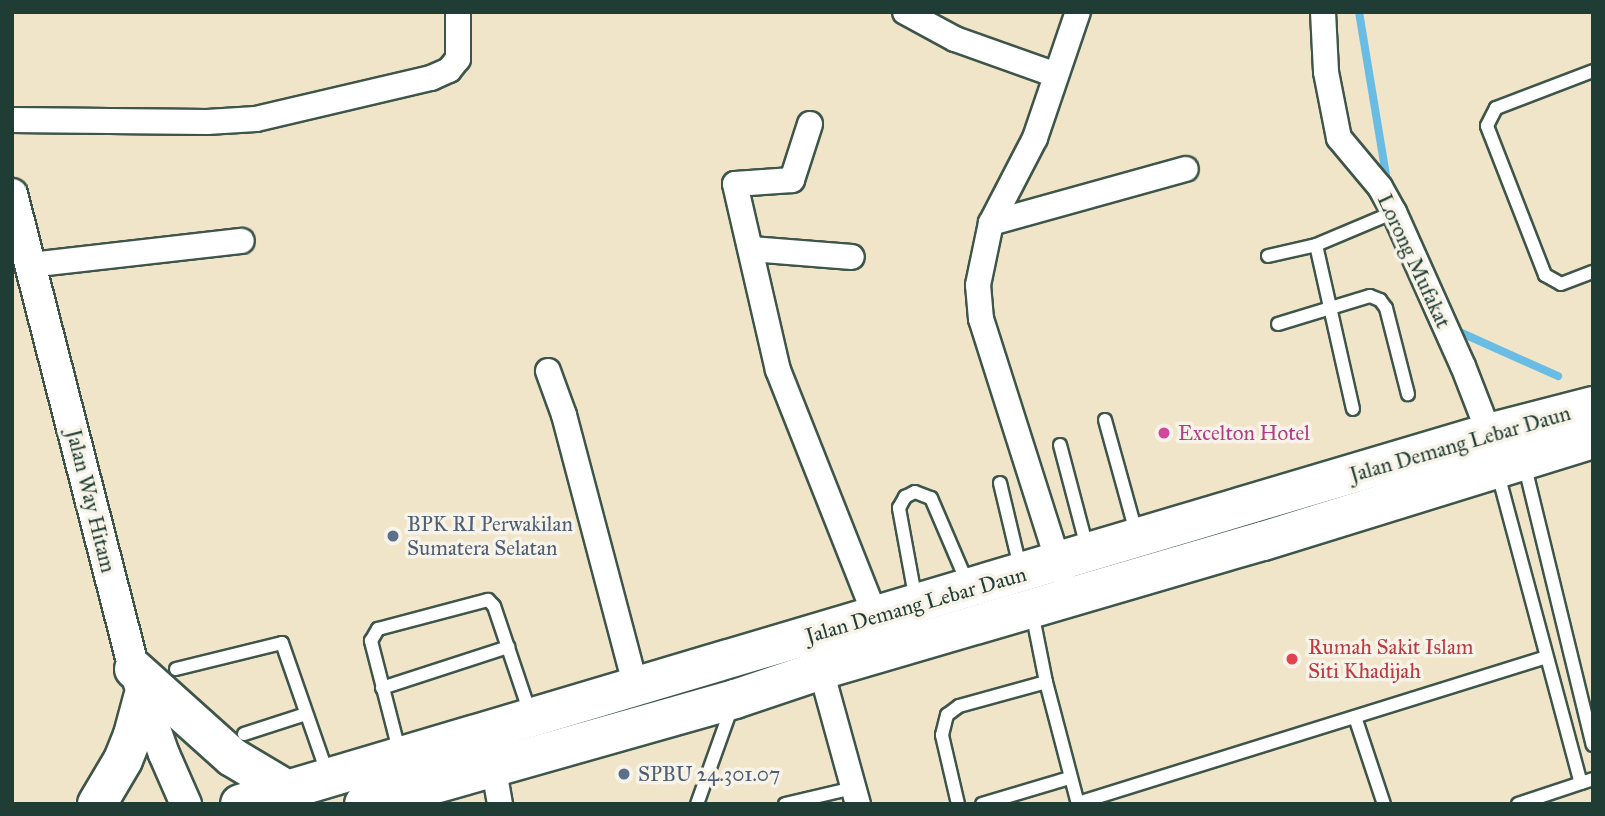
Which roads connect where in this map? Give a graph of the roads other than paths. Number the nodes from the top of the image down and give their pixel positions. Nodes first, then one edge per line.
1 (458, 12) edge
2 (905, 12) edge
3 (1078, 12) edge
4 (1323, 12) edge
5 (1593, 71) edge
6 (1056, 75) junction
7 (12, 120) edge
8 (810, 124) dead end
9 (1186, 169) dead end
10 (12, 194) edge
11 (1394, 212) junction
12 (991, 223) junction
13 (242, 241) dead end
14 (1315, 245) junction
15 (751, 249) junction
16 (1268, 256) dead end
17 (852, 257) dead end
18 (30, 265) junction
19 (1593, 272) edge
20 (1329, 311) junction
21 (1278, 324) dead end
22 (548, 371) dead end
23 (1408, 394) dead end
24 (1593, 406) edge
25 (1353, 409) dead end
26 (1105, 420) dead end
27 (1593, 439) edge
28 (1060, 445) dead end
29 (1503, 454) junction
30 (1000, 483) dead end
31 (1138, 539) junction
32 (1046, 582) junction
33 (970, 590) junction
34 (917, 604) junction
35 (876, 617) junction
36 (508, 647) junction
37 (1546, 657) junction
38 (176, 669) dead end
39 (821, 670) junction
40 (1046, 682) junction
41 (138, 683) junction
42 (382, 688) junction
43 (636, 688) junction
44 (735, 699) junction
45 (306, 713) junction
46 (531, 717) junction
47 (1356, 717) junction
48 (244, 734) dead end
49 (1593, 745) edge
50 (490, 750) junction
51 (400, 755) junction
52 (329, 778) junction
53 (1070, 778) junction
54 (1587, 781) edge
55 (289, 791) junction
56 (856, 796) edge
57 (1078, 803) edge
58 (97, 804) edge
59 (186, 804) edge
60 (240, 804) edge
61 (364, 804) edge
62 (500, 804) edge
63 (696, 804) edge
64 (785, 804) edge
65 (958, 804) edge
66 (982, 804) edge
67 (1384, 804) edge
68 (1518, 804) edge

1 - 7 street
2 - 6 street
3 - 6 street
4 - 11 street, Lorong Mufakat
5 - 19 lane
6 - 12 street
8 - 15 street
9 - 12 street
10 - 18 street, Jalan Way Hitam
11 - 14 lane
11 - 29 street, Lorong Mufakat
12 - 32 street
13 - 18 street
14 - 16 lane
14 - 20 lane
15 - 17 street
15 - 35 street
18 - 41 street, Jalan Way Hitam
20 - 21 lane
20 - 23 lane
20 - 25 lane
22 - 43 street
24 - 29 highway, Jalan Demang Lebar Daun
26 - 31 lane
27 - 29 highway, Jalan Demang Lebar Daun
28 - 32 lane
29 - 31 highway, Jalan Demang Lebar Daun
29 - 32 highway, Jalan Demang Lebar Daun
29 - 37 lane
29 - 49 lane
30 - 32 lane
31 - 32 highway, Jalan Demang Lebar Daun
32 - 33 highway, Jalan Demang Lebar Daun
32 - 39 highway, Jalan Demang Lebar Daun
32 - 40 lane
33 - 34 highway, Jalan Demang Lebar Daun
33 - 34 lane
34 - 35 highway, Jalan Demang Lebar Daun
35 - 43 highway, Jalan Demang Lebar Daun
36 - 42 lane
36 - 42 lane
36 - 46 lane
37 - 47 lane
37 - 54 lane
38 - 45 lane
39 - 44 highway, Jalan Demang Lebar Daun
39 - 56 street
40 - 53 lane
40 - 65 lane
41 - 55 highway
41 - 58 highway
41 - 59 street, Jalan Way Hitam
42 - 51 lane
43 - 46 highway, Jalan Demang Lebar Daun
44 - 50 highway, Jalan Demang Lebar Daun
44 - 63 lane
45 - 48 lane
45 - 52 lane
46 - 50 highway, Jalan Demang Lebar Daun
47 - 57 lane
47 - 67 lane
50 - 51 highway, Jalan Demang Lebar Daun
50 - 61 highway, Jalan Demang Lebar Daun
50 - 62 street
51 - 52 highway, Jalan Demang Lebar Daun
52 - 55 highway, Jalan Demang Lebar Daun
53 - 57 lane
53 - 66 lane
54 - 68 lane
55 - 60 highway, Jalan Demang Lebar Daun
56 - 64 lane

